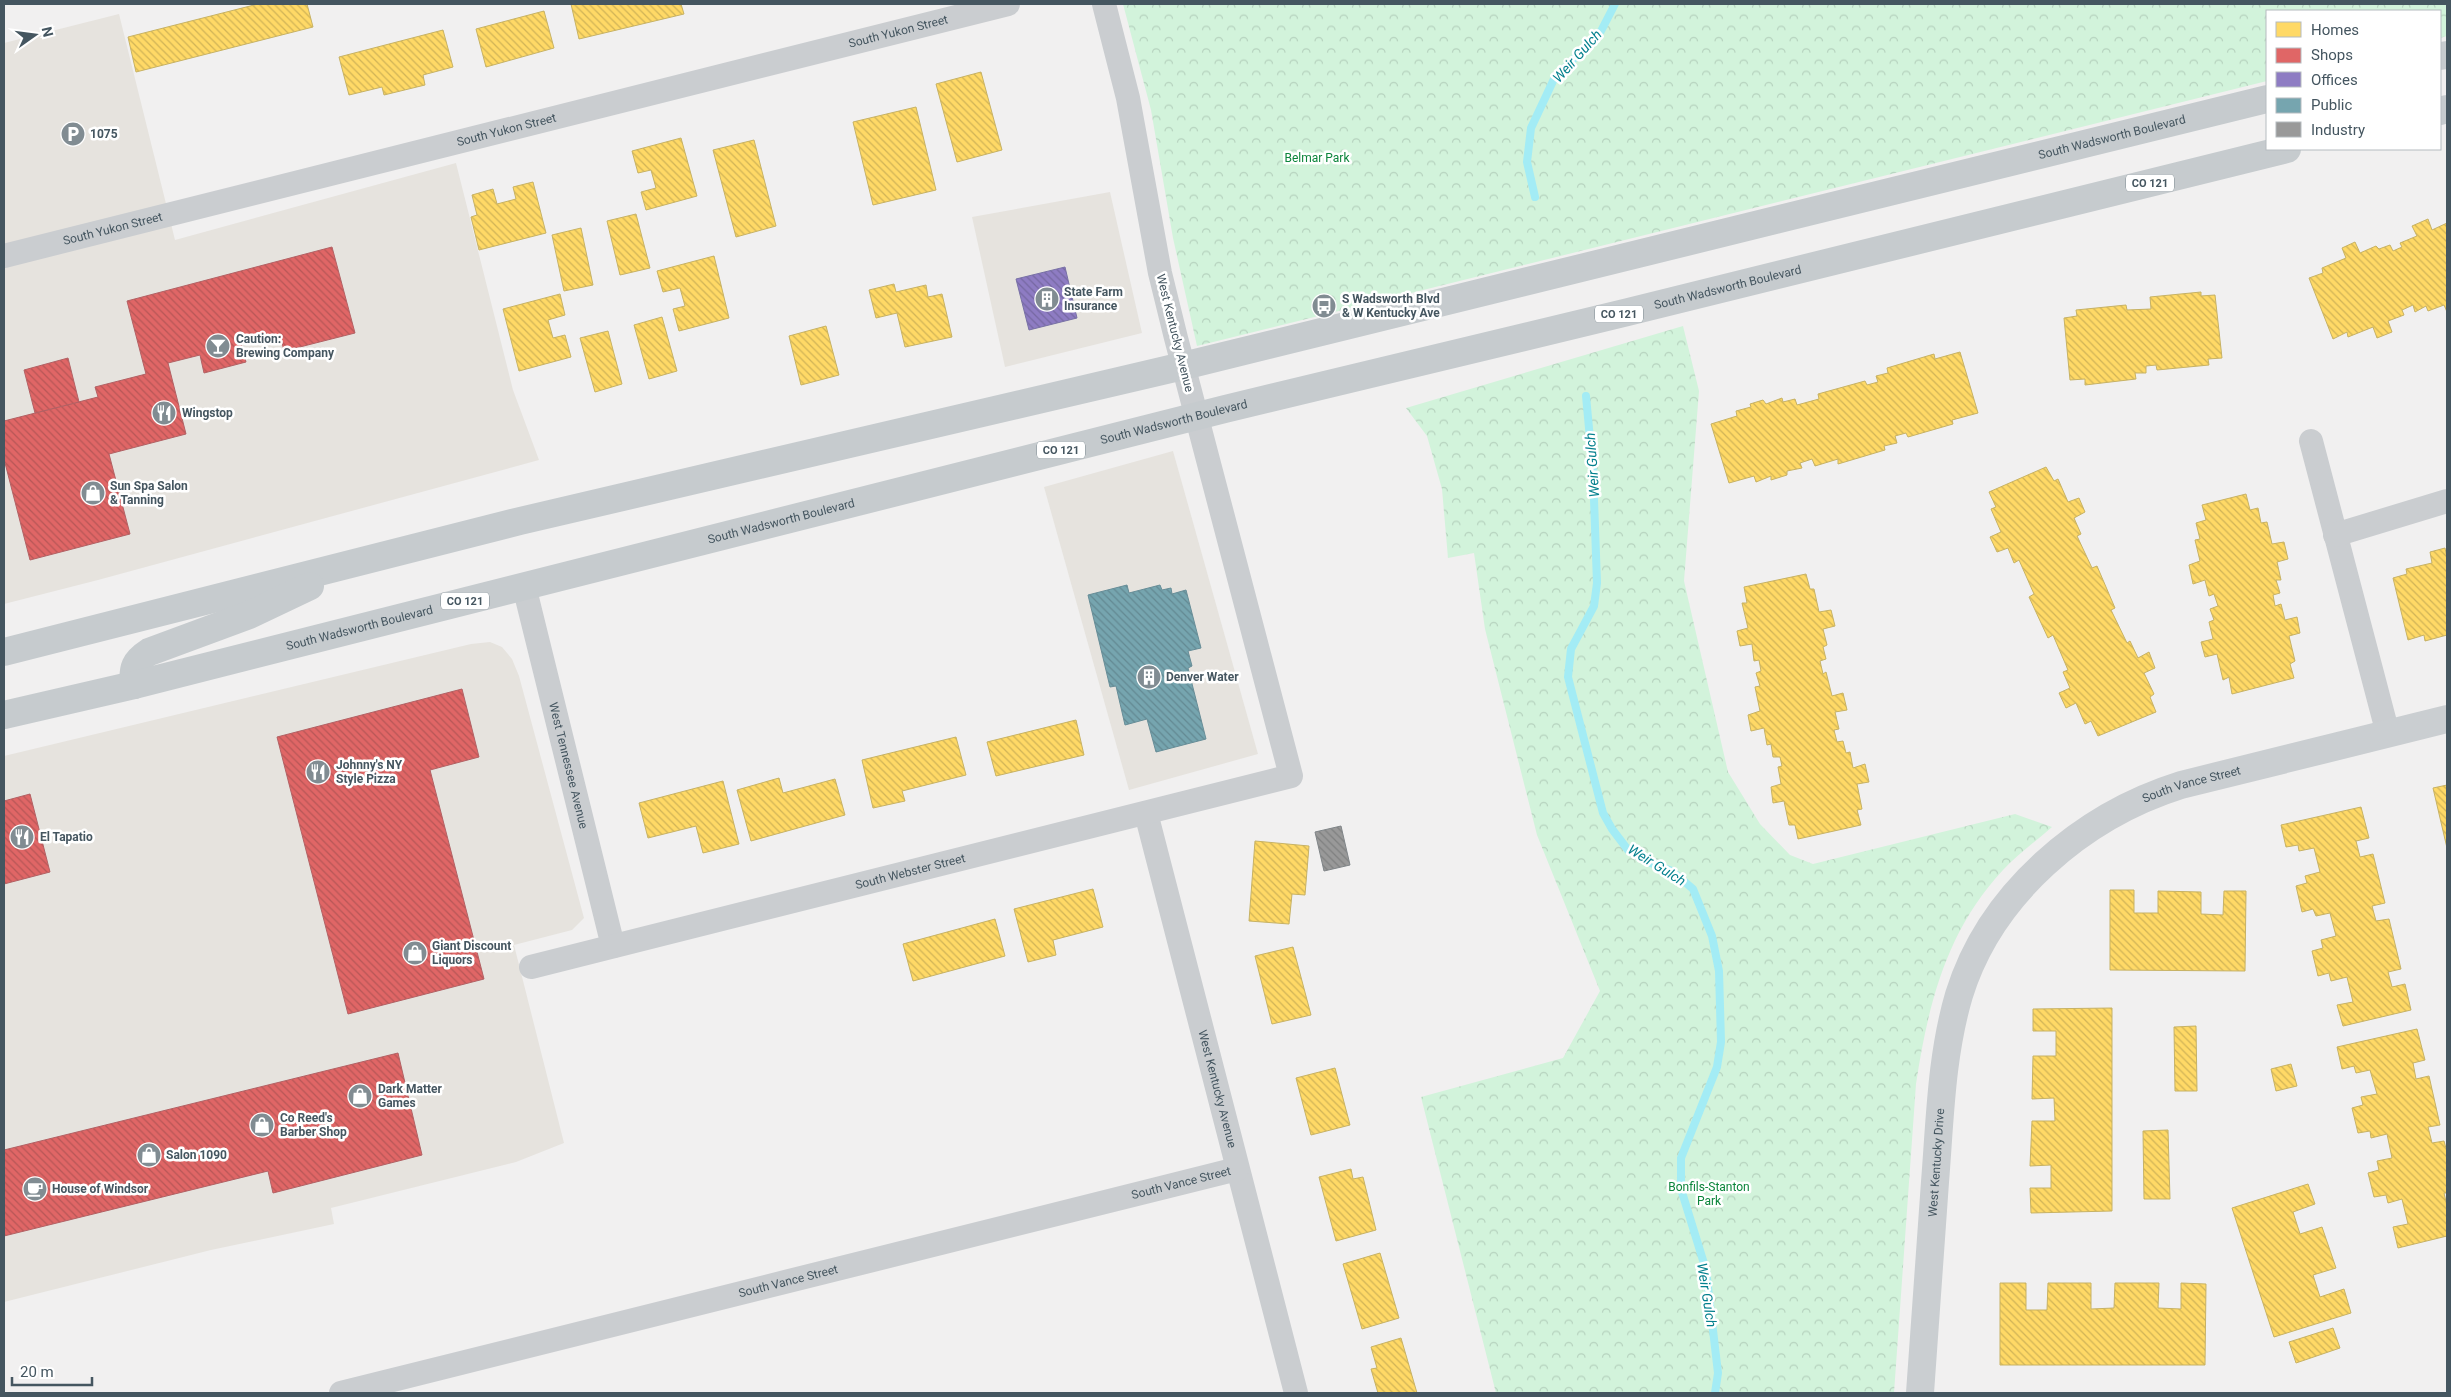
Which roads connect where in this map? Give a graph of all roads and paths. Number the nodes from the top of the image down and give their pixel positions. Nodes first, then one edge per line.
1 (1008, 4) edge
2 (1104, 4) edge
3 (2266, 99) edge
4 (2283, 150) edge
5 (4, 256) edge
6 (1183, 366) junction
7 (1196, 416) junction
8 (2311, 441) dead end
9 (2447, 501) edge
10 (2335, 535) junction
11 (363, 560) junction
12 (524, 586) junction
13 (4, 652) edge
14 (134, 685) junction
15 (4, 715) edge
16 (2447, 719) edge
17 (2388, 734) junction
18 (1291, 776) joint
19 (1146, 813) junction
20 (1984, 938) joint
21 (613, 946) junction
22 (531, 967) dead end
23 (1237, 1169) junction
24 (341, 1393) edge
25 (1296, 1393) edge
26 (1920, 1393) edge

1 - 5 street, South Yukon Street
2 - 6 street, West Kentucky Avenue
3 - 6 main road, South Wadsworth Boulevard
4 - 7 main road, South Wadsworth Boulevard / CO 121
6 - 7 street, West Kentucky Avenue
6 - 11 main road, South Wadsworth Boulevard
7 - 12 main road, South Wadsworth Boulevard / CO 121
7 - 18 street, West Kentucky Avenue
8 - 10 street
9 - 10 street
10 - 17 street
11 - 13 main road, South Wadsworth Boulevard
11 - 14 main road
12 - 14 main road, South Wadsworth Boulevard / CO 121
12 - 21 street, West Tennessee Avenue
14 - 15 main road, South Wadsworth Boulevard / CO 121
16 - 17 street, South Vance Street
17 - 20 street, South Vance Street
18 - 19 street, South Webster Street
19 - 21 street, South Webster Street
19 - 23 street, West Kentucky Avenue
20 - 26 street, West Kentucky Drive
21 - 22 street, South Webster Street
23 - 24 street, South Vance Street
23 - 25 street, West Kentucky Avenue

